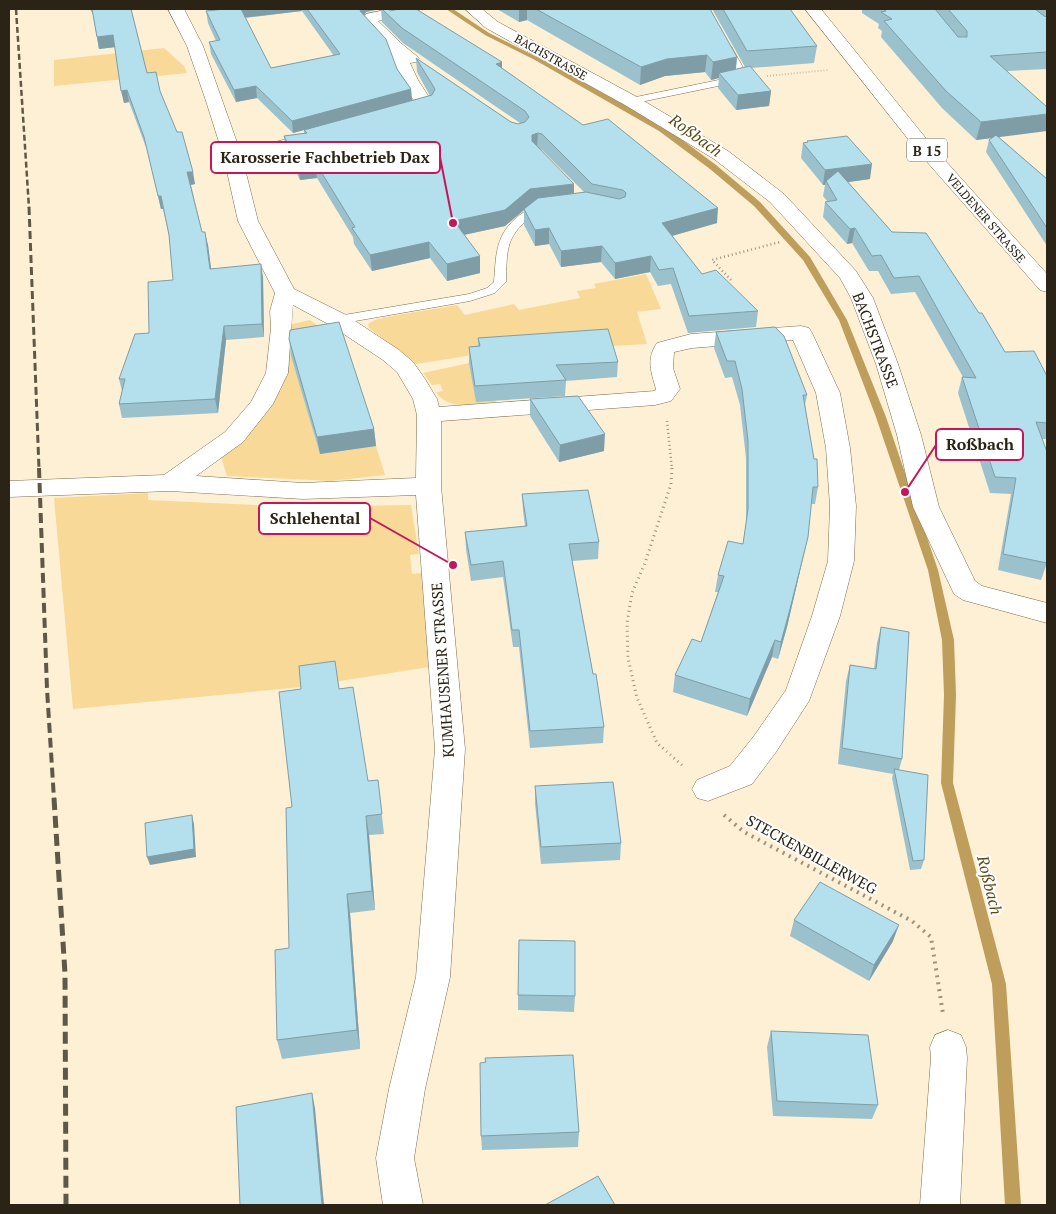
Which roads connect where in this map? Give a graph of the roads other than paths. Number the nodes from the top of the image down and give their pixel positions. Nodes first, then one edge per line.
1 (176, 9) edge
2 (473, 9) edge
3 (813, 9) edge
4 (393, 13) edge
5 (720, 35) edge
6 (396, 48) junction
7 (427, 69) edge
8 (631, 101) junction
9 (380, 118) edge
10 (334, 132) edge
11 (233, 158) junction
12 (552, 207) edge
13 (1047, 286) edge
14 (286, 293) junction
15 (338, 320) junction
16 (429, 415) junction
17 (170, 483) junction
18 (428, 486) junction
19 (9, 488) edge
20 (1047, 613) edge
21 (708, 789) road end
22 (948, 1047) road end
23 (403, 1205) edge
24 (940, 1205) edge

1 - 11 street
2 - 8 street, BACHSTRASSE
3 - 13 street, VELDENER STRASSE / B 15
4 - 6 street
5 - 8 lane
6 - 7 street
6 - 9 street
8 - 20 street, BACHSTRASSE
10 - 11 street
11 - 14 street
12 - 15 lane
14 - 15 street, KUMHAUSENER STRASSE
14 - 17 street
15 - 16 street, KUMHAUSENER STRASSE
16 - 18 street, KUMHAUSENER STRASSE
16 - 21 street
17 - 18 street
17 - 19 street
18 - 23 street, KUMHAUSENER STRASSE
22 - 24 street

